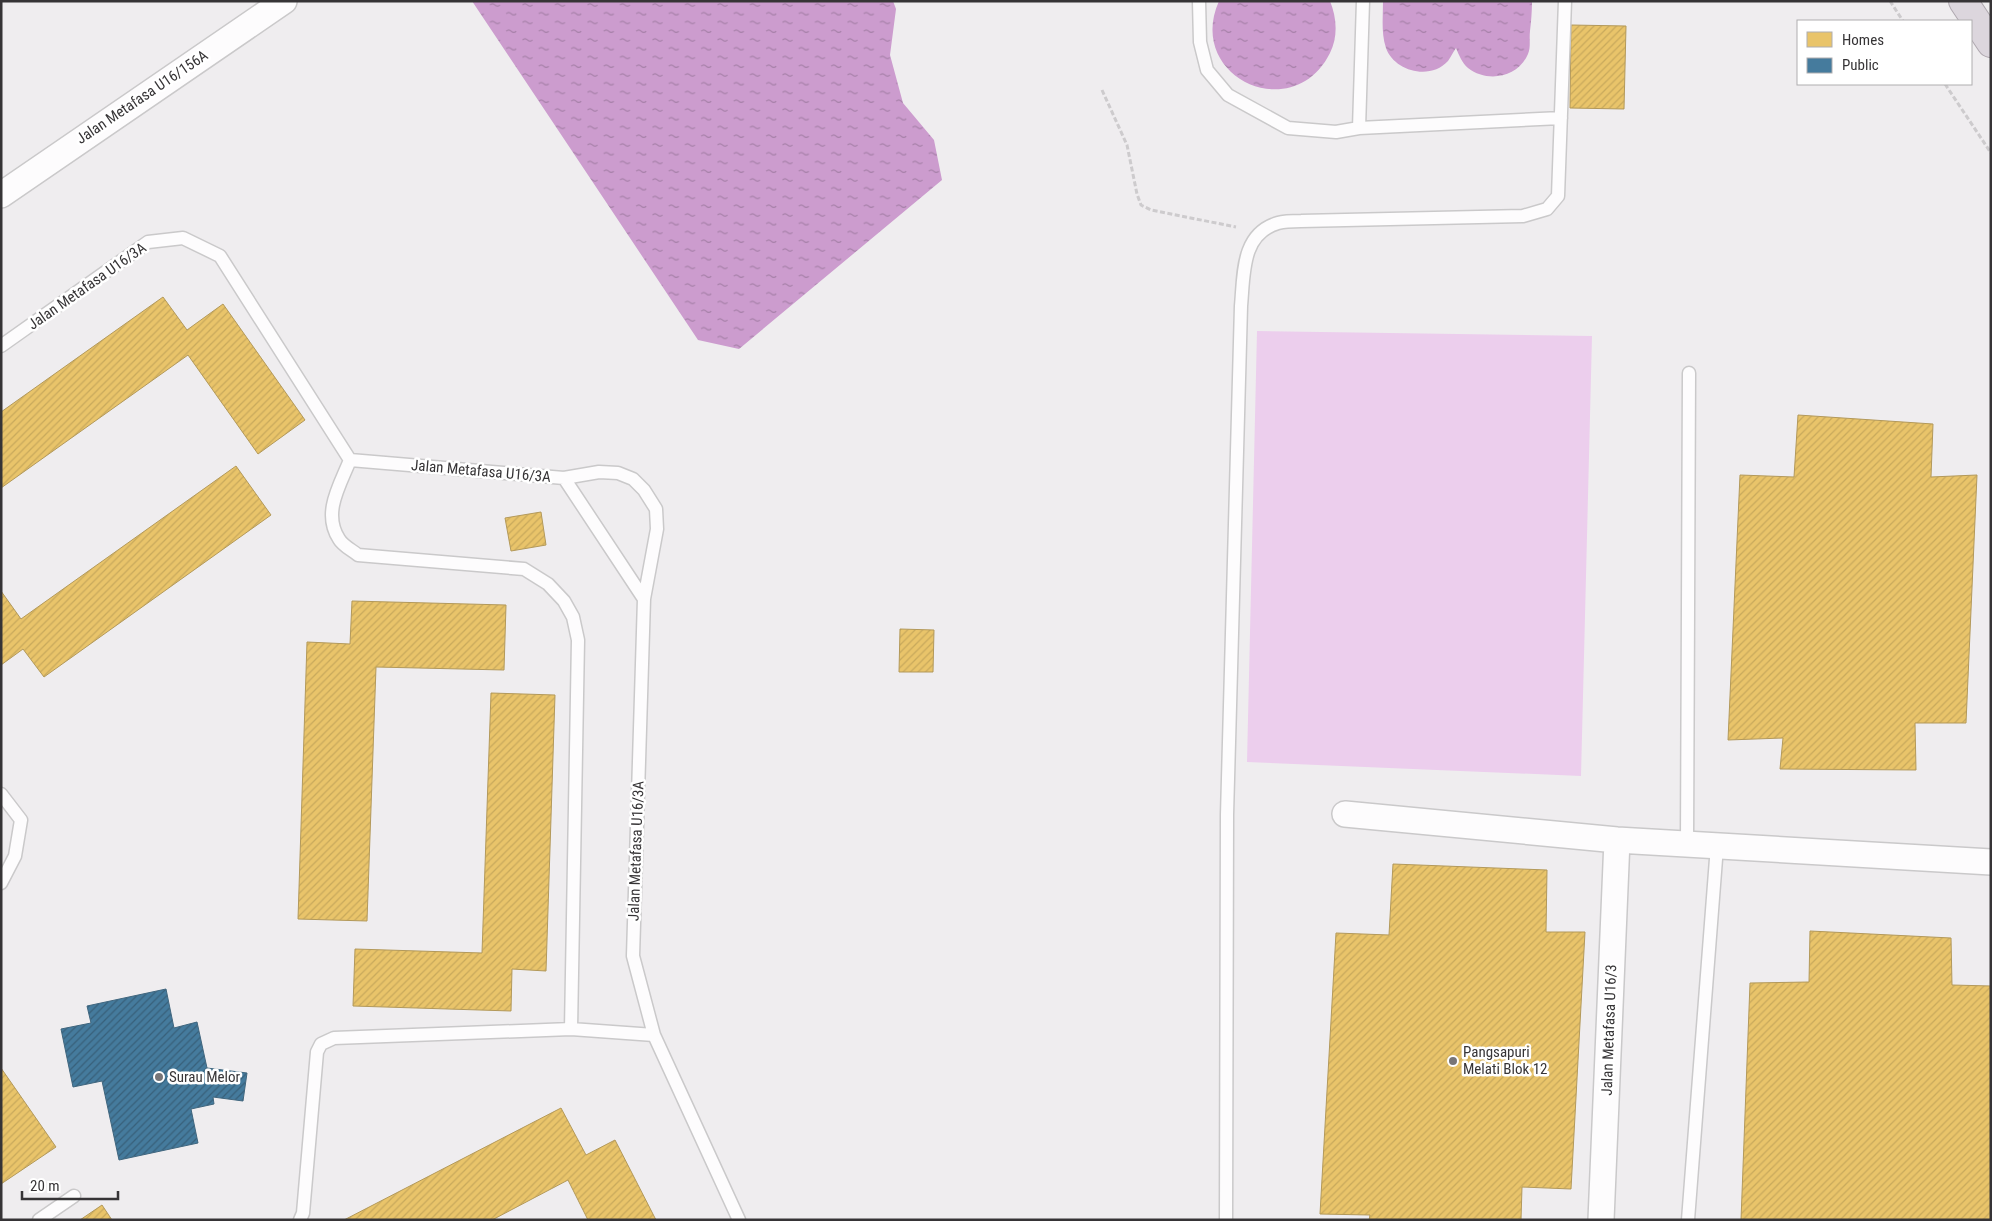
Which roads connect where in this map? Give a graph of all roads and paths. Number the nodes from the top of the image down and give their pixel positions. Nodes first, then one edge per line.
1 (284, 1) edge
2 (1199, 1) edge
3 (1362, 1) edge
4 (1565, 1) edge
5 (1890, 1) edge
6 (1963, 1) edge
7 (1903, 20) edge
8 (1991, 43) edge
9 (1946, 85) edge
10 (1102, 90) dead end
11 (1561, 118) junction
12 (1359, 128) junction
13 (1991, 153) edge
14 (1, 195) edge
15 (1259, 233) junction
16 (1, 346) edge
17 (1690, 373) dead end
18 (350, 460) junction
19 (564, 478) junction
20 (644, 599) junction
21 (1, 794) edge
22 (1345, 814) dead end
23 (1617, 840) junction
24 (1688, 844) junction
25 (1717, 846) junction
26 (1991, 862) edge
27 (1, 883) edge
28 (571, 1029) junction
29 (654, 1035) junction
30 (74, 1196) dead end
31 (39, 1220) edge
32 (300, 1220) edge
33 (739, 1220) edge
34 (1226, 1220) edge
35 (1601, 1220) edge
36 (1688, 1220) edge

1 - 14 street, Jalan Metafasa U16/156A
2 - 12 lane
3 - 12 lane
4 - 11 lane
5 - 7 path
6 - 8 highway
9 - 13 path
10 - 15 path
11 - 12 lane
11 - 15 lane
15 - 34 lane
16 - 18 lane, Jalan Metafasa U16/3A
17 - 24 lane
18 - 19 lane, Jalan Metafasa U16/3A
18 - 28 lane
19 - 20 lane, Jalan Metafasa U16/3A
19 - 20 lane
20 - 29 lane, Jalan Metafasa U16/3A
21 - 27 lane
22 - 23 street
23 - 24 street
23 - 35 street, Jalan Metafasa U16/3
24 - 25 street
25 - 26 street
25 - 36 lane
28 - 29 lane
28 - 32 lane
29 - 33 lane, Jalan Metafasa U16/3A
30 - 31 lane

